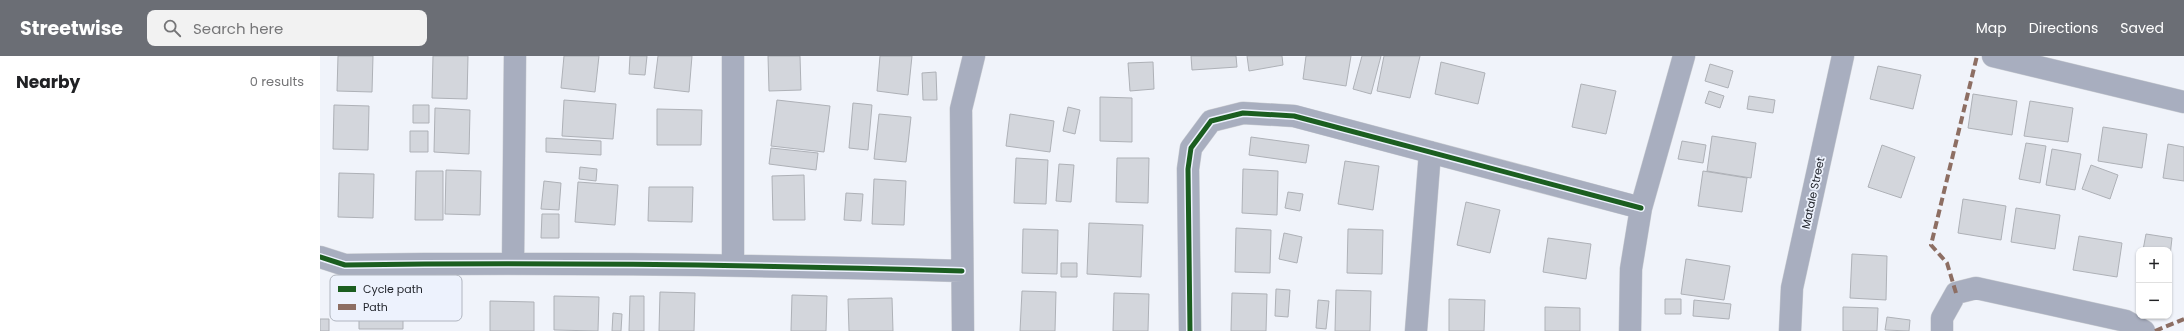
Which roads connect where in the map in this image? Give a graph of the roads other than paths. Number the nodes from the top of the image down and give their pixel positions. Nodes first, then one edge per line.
1 (515, 56) edge
2 (733, 56) edge
3 (974, 56) edge
4 (1684, 56) edge
5 (1843, 56) edge
6 (2002, 57) edge
7 (2184, 102) edge
8 (1430, 152) junction
9 (1641, 208) junction
10 (320, 257) edge
11 (513, 263) junction
12 (733, 264) junction
13 (962, 271) junction
14 (963, 331) edge
15 (1190, 331) edge
16 (1416, 331) edge
17 (1630, 331) edge
18 (1790, 331) edge
19 (1942, 331) edge
20 (2144, 331) edge

1 - 11 street
2 - 12 street
3 - 13 street
4 - 9 street
5 - 18 street, Matale Street
6 - 7 street
8 - 9 street
8 - 15 street
8 - 16 street
9 - 17 street
10 - 11 street
11 - 12 street
12 - 13 street
13 - 14 street
19 - 20 street

